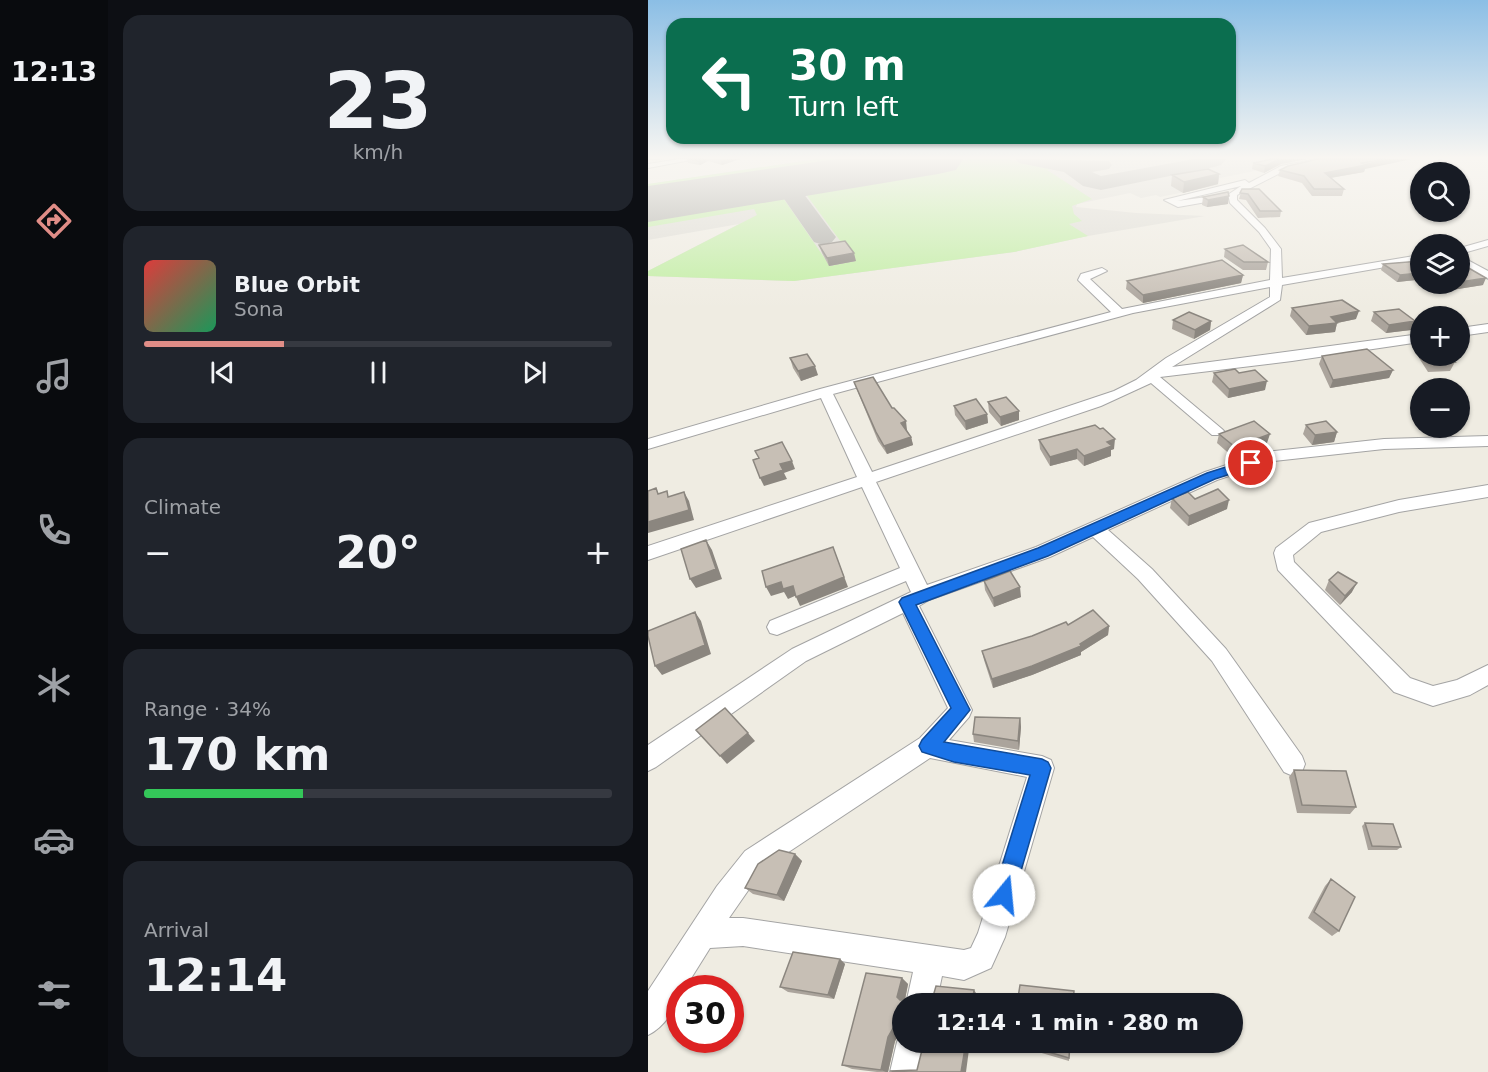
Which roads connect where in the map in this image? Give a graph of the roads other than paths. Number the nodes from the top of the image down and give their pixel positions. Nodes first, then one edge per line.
1 (1241, 209) edge
2 (1488, 243) edge
3 (1470, 248) edge
4 (1410, 260) edge
5 (1470, 265) edge
6 (1102, 271) dead end
7 (1488, 276) edge
8 (1277, 282) junction
9 (1120, 314) junction
10 (1488, 328) edge
11 (1470, 331) edge
12 (1410, 339) edge
13 (1155, 375) junction
14 (825, 392) junction
15 (1217, 432) edge
16 (1488, 441) edge
17 (648, 444) edge
18 (866, 478) junction
19 (1488, 491) edge
20 (1096, 529) junction
21 (648, 553) edge
22 (910, 571) junction
23 (914, 599) junction
24 (777, 627) dead end
25 (1488, 674) edge
26 (928, 746) junction
27 (648, 759) edge
28 (1293, 764) dead end
29 (703, 934) junction
30 (930, 960) junction
31 (923, 993) edge
32 (648, 1019) edge
33 (910, 1053) edge
34 (906, 1072) edge

1 - 8 street
2 - 3 street
4 - 8 street
5 - 7 street
6 - 9 street
8 - 9 street
8 - 13 street
9 - 14 street
10 - 11 street
12 - 13 street
13 - 15 street
13 - 18 street
14 - 17 street
14 - 18 street
16 - 20 street
18 - 21 street
18 - 22 street
19 - 25 street
20 - 23 street
20 - 28 street
22 - 23 street
22 - 24 street
23 - 26 street
23 - 27 street
26 - 29 street
26 - 30 street
29 - 30 street
29 - 32 street
30 - 31 street
33 - 34 street

